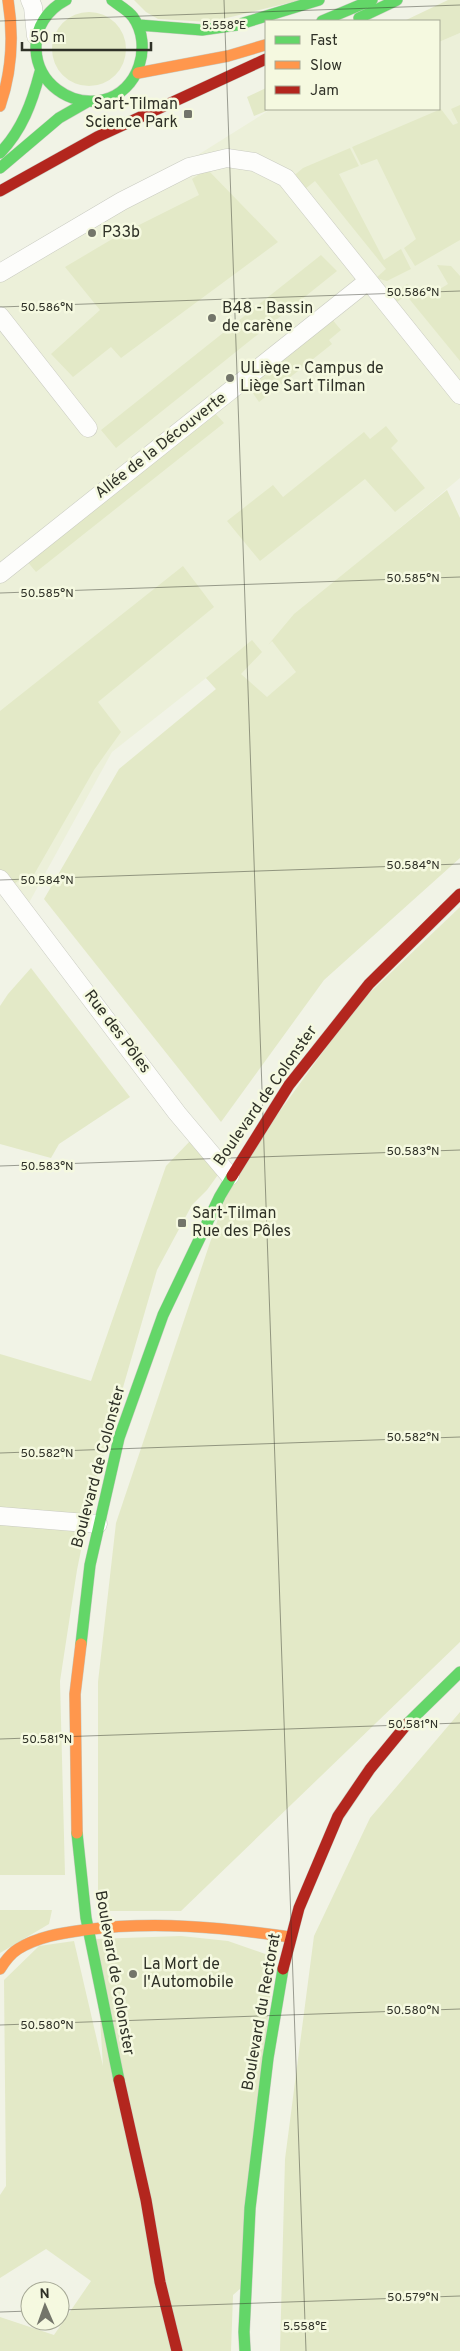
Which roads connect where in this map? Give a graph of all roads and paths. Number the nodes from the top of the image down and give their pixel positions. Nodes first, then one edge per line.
1 (8, 0) edge
2 (30, 0) edge
3 (66, 0) edge
4 (112, 0) edge
5 (319, 0) edge
6 (372, 0) edge
7 (397, 0) edge
8 (324, 20) edge
9 (354, 20) edge
10 (139, 25) junction
11 (36, 36) junction
12 (265, 45) edge
13 (265, 59) edge
14 (40, 72) junction
15 (138, 73) junction
16 (87, 102) junction
17 (0, 106) edge
18 (0, 153) edge
19 (0, 168) edge
20 (0, 192) edge
21 (0, 273) edge
22 (368, 281) junction
23 (0, 316) edge
24 (460, 395) edge
25 (88, 428) dead end
26 (0, 574) edge
27 (3, 882) edge
28 (460, 894) edge
29 (230, 1176) junction
30 (0, 1516) edge
31 (98, 1524) junction
32 (460, 1672) edge
33 (87, 1930) junction
34 (290, 1937) junction
35 (0, 1969) edge
36 (177, 2351) edge
37 (245, 2351) edge

1 - 17 main road
2 - 11 street
3 - 11 main road
4 - 10 main road
5 - 10 main road
6 - 8 main road
7 - 9 main road
10 - 15 main road
11 - 14 main road
12 - 15 main road
13 - 20 main road
14 - 16 main road
14 - 18 main road
15 - 16 main road
16 - 19 main road
21 - 22 street
22 - 24 street
22 - 26 street, Allée de la Découverte
23 - 25 street
27 - 29 street, Rue des Pôles
28 - 29 main road, Boulevard de Colonster
29 - 31 main road, Boulevard de Colonster
30 - 31 street
31 - 33 main road, Boulevard de Colonster
32 - 34 main road, Boulevard du Rectorat
33 - 34 main road
33 - 35 main road
33 - 36 main road, Boulevard de Colonster
34 - 37 main road, Boulevard du Rectorat

